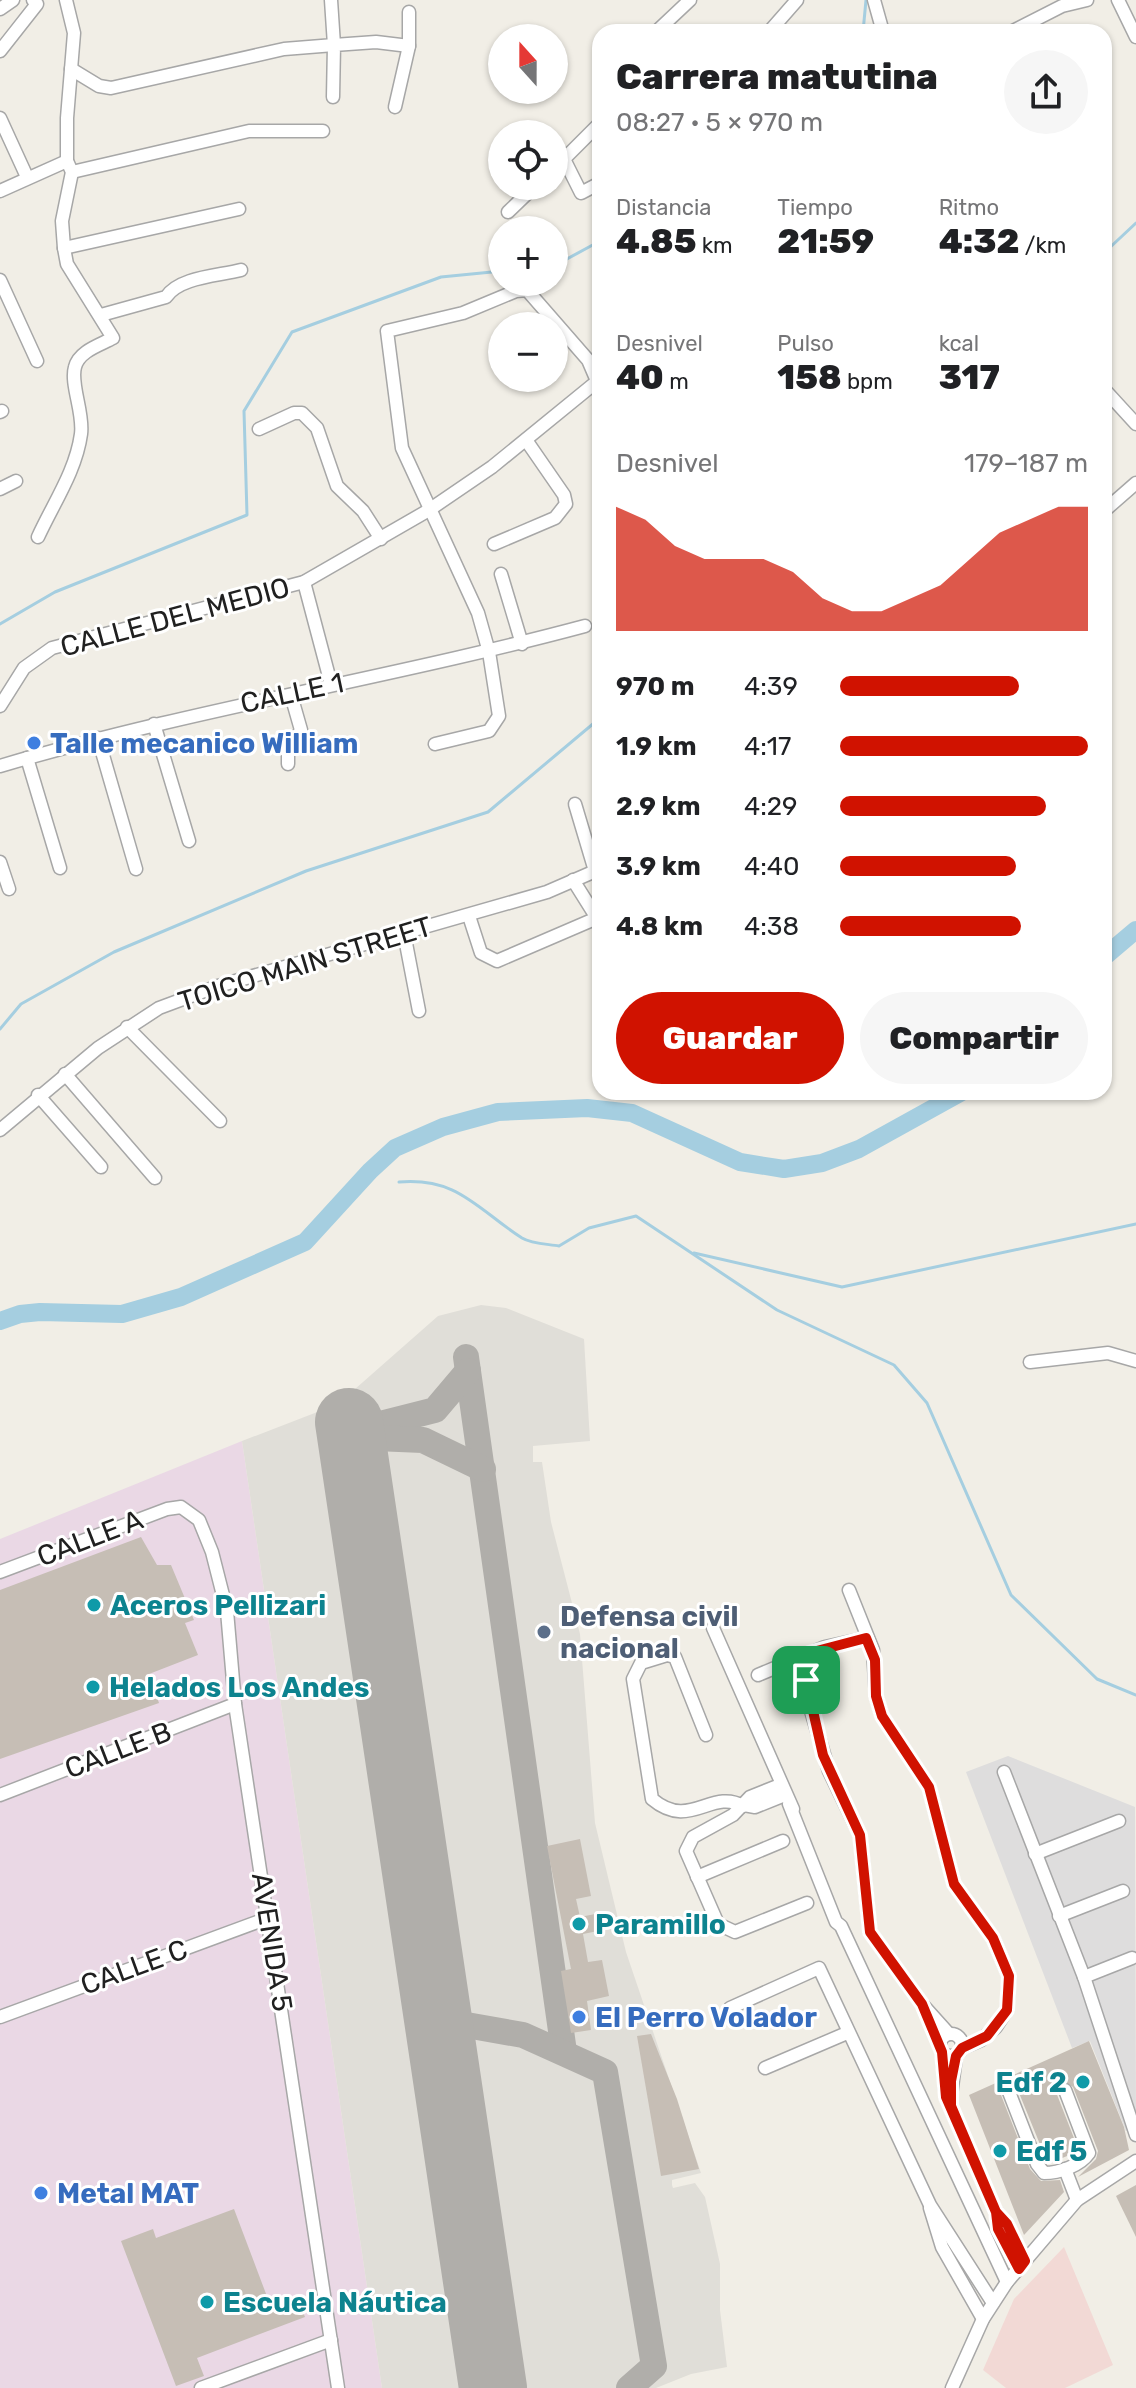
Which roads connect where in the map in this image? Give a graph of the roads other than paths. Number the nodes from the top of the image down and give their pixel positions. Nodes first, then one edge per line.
1 (13, 0) edge
2 (33, 0) edge
3 (66, 0) edge
4 (331, 0) edge
5 (690, 0) edge
6 (797, 0) edge
7 (874, 0) edge
8 (1087, 0) edge
9 (1118, 0) edge
10 (1062, 3) edge
11 (0, 9) edge
12 (409, 12) dead end
13 (664, 24) edge
14 (776, 24) edge
15 (881, 24) edge
16 (1025, 24) edge
17 (1136, 37) edge
18 (334, 45) junction
19 (409, 46) junction
20 (0, 51) edge
21 (71, 69) junction
22 (333, 97) dead end
23 (395, 107) dead end
24 (0, 118) edge
25 (323, 131) dead end
26 (592, 131) edge
27 (568, 155) edge
28 (69, 167) junction
29 (568, 167) edge
30 (27, 177) junction
31 (592, 187) edge
32 (0, 191) edge
33 (520, 200) edge
34 (239, 209) dead end
35 (508, 212) dead end
36 (64, 248) junction
37 (241, 270) dead end
38 (0, 280) edge
39 (101, 315) junction
40 (37, 361) dead end
41 (592, 367) edge
42 (592, 386) edge
43 (1112, 398) edge
44 (1136, 424) edge
45 (259, 429) dead end
46 (526, 440) junction
47 (16, 481) dead end
48 (1136, 483) edge
49 (0, 489) edge
50 (1112, 501) edge
51 (429, 510) junction
52 (38, 537) dead end
53 (381, 539) junction
54 (494, 544) dead end
55 (501, 574) dead end
56 (304, 582) junction
57 (585, 626) dead end
58 (522, 644) junction
59 (489, 652) junction
60 (331, 684) junction
61 (291, 695) junction
62 (0, 706) edge
63 (154, 724) junction
64 (98, 738) junction
65 (435, 744) dead end
66 (27, 758) junction
67 (288, 764) dead end
68 (0, 766) edge
69 (575, 804) dead end
70 (189, 841) dead end
71 (592, 853) edge
72 (0, 862) edge
73 (60, 868) dead end
74 (136, 869) dead end
75 (592, 872) edge
76 (573, 880) junction
77 (9, 889) dead end
78 (592, 911) edge
79 (469, 916) junction
80 (592, 923) edge
81 (404, 933) junction
82 (419, 1011) dead end
83 (127, 1027) junction
84 (65, 1074) junction
85 (38, 1095) junction
86 (220, 1121) dead end
87 (0, 1130) edge
88 (101, 1167) dead end
89 (155, 1178) dead end
90 (1136, 1361) edge
91 (1030, 1362) dead end
92 (181, 1507) joint
93 (0, 1572) edge
94 (849, 1590) dead end
95 (713, 1628) dead end
96 (866, 1638) junction
97 (809, 1653) junction
98 (758, 1675) dead end
99 (235, 1704) junction
100 (706, 1735) dead end
101 (1004, 1772) dead end
102 (785, 1794) junction
103 (0, 1795) edge
104 (743, 1806) junction
105 (1119, 1821) dead end
106 (783, 1841) dead end
107 (1035, 1854) junction
108 (697, 1877) junction
109 (1123, 1891) dead end
110 (807, 1903) dead end
111 (1059, 1916) junction
112 (268, 1918) junction
113 (1132, 1958) dead end
114 (1084, 1977) junction
115 (922, 2004) junction
116 (730, 2008) dead end
117 (0, 2017) edge
118 (847, 2033) junction
119 (957, 2044) junction
120 (941, 2048) junction
121 (765, 2068) dead end
122 (1065, 2090) dead end
123 (1009, 2092) dead end
124 (951, 2106) junction
125 (1136, 2135) edge
126 (1136, 2161) edge
127 (1065, 2169) junction
128 (1077, 2200) junction
129 (952, 2251) junction
130 (1022, 2265) junction
131 (1007, 2282) junction
132 (993, 2303) junction
133 (983, 2319) junction
134 (331, 2340) junction
135 (201, 2388) edge
136 (338, 2388) edge
137 (952, 2388) edge

1 - 11 street
2 - 20 street
3 - 21 street
4 - 18 street
5 - 13 street
6 - 14 street
7 - 15 street
8 - 10 street
9 - 17 street
10 - 16 street
12 - 19 street
18 - 19 street
18 - 21 street
18 - 22 street
19 - 23 street
21 - 28 street
24 - 30 street
25 - 28 street
26 - 27 street
28 - 30 street
28 - 36 street
29 - 31 street
30 - 32 street
33 - 35 street
34 - 36 street
36 - 39 street
37 - 39 street
38 - 40 street
39 - 52 street
41 - 51 street
42 - 46 street, CALLE DEL MEDIO
43 - 44 street
45 - 53 street
46 - 51 street, CALLE DEL MEDIO
46 - 54 street
47 - 49 street
48 - 50 street
51 - 53 street, CALLE DEL MEDIO
51 - 59 street
53 - 56 street, CALLE DEL MEDIO
55 - 58 street
56 - 60 street
56 - 62 street, CALLE DEL MEDIO
57 - 58 street, CALLE 1
58 - 59 street, CALLE 1
59 - 60 street, CALLE 1
59 - 65 street
60 - 61 street, CALLE 1
61 - 63 street, CALLE 1
61 - 67 street
63 - 64 street, CALLE 1
63 - 70 street
64 - 66 street, CALLE 1
64 - 74 street
66 - 68 street, CALLE 1
66 - 73 street
69 - 71 street
72 - 77 street
75 - 76 street, TOICO MAIN STREET
76 - 78 street
76 - 79 street, TOICO MAIN STREET
79 - 80 street
79 - 81 street, TOICO MAIN STREET
81 - 82 street
81 - 83 street, TOICO MAIN STREET
83 - 84 street, TOICO MAIN STREET
83 - 86 street
84 - 85 street, TOICO MAIN STREET
84 - 89 street
85 - 87 street, TOICO MAIN STREET
85 - 88 street
90 - 91 street
92 - 93 street, CALLE A
92 - 99 street, AVENIDA 5
94 - 96 street
95 - 102 street
96 - 97 street
96 - 119 street
97 - 98 street
97 - 115 street
99 - 103 street, CALLE B
99 - 112 street, AVENIDA 5
100 - 104 street
101 - 107 street
102 - 104 street
102 - 131 street
104 - 108 street
105 - 107 street
106 - 108 street
107 - 111 street
108 - 110 street
109 - 111 street
111 - 114 street
112 - 117 street, CALLE C
112 - 134 street, AVENIDA 5
113 - 114 street
114 - 125 street
115 - 119 street
115 - 120 street
116 - 118 street
118 - 121 street
118 - 129 street
119 - 120 street
119 - 120 street
119 - 124 street
120 - 124 street
122 - 127 street
123 - 127 street
124 - 130 street
126 - 128 street
127 - 128 street
128 - 130 street
129 - 132 street
129 - 133 street
130 - 131 street
131 - 132 street
132 - 133 street
133 - 137 street
134 - 135 street
134 - 136 street, AVENIDA 5

